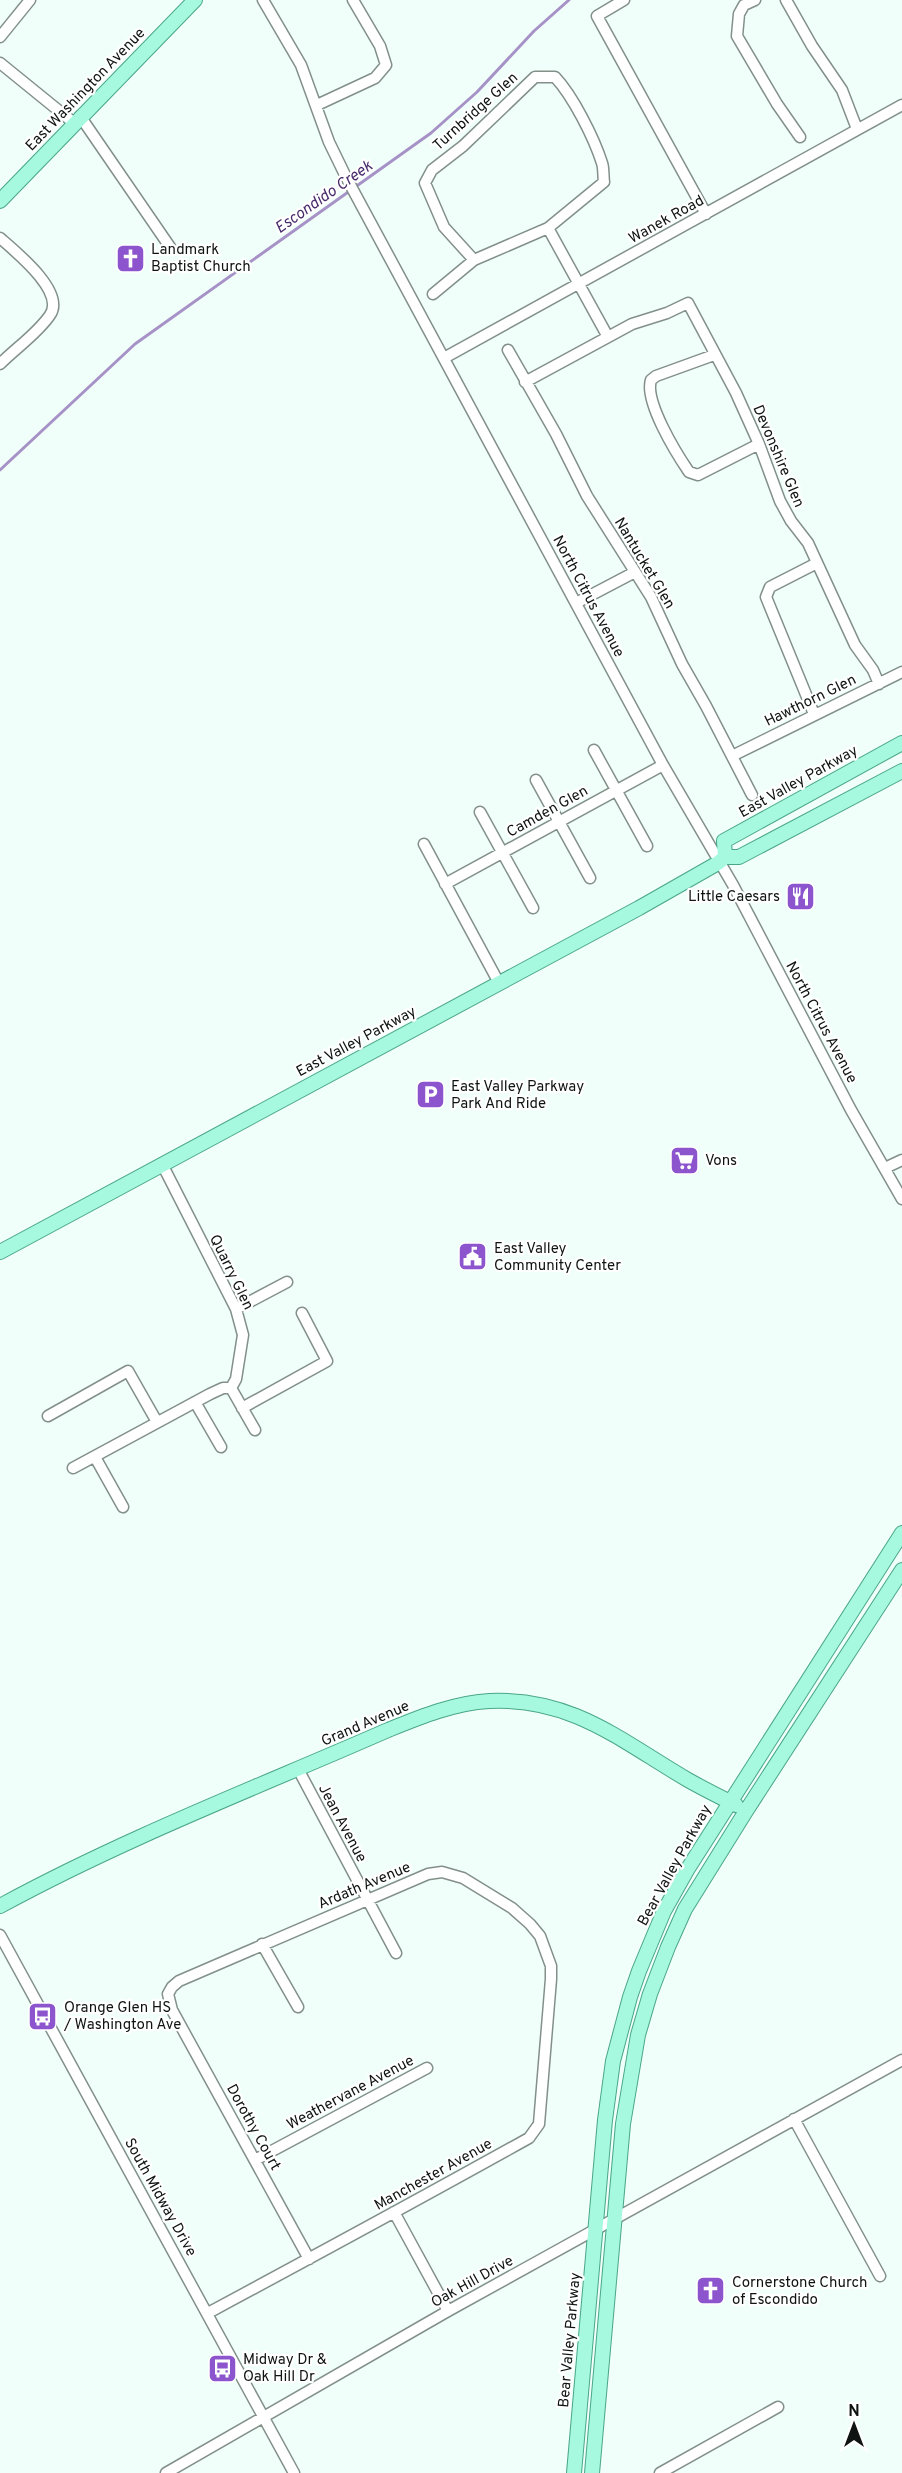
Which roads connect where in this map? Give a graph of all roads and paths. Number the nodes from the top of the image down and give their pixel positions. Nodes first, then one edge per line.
1 (30, 0) edge
2 (195, 0) edge
3 (263, 0) edge
4 (353, 0) edge
5 (624, 0) edge
6 (756, 0) edge
7 (786, 0) edge
8 (742, 2) edge
9 (0, 37) edge
10 (0, 63) edge
11 (317, 105) junction
12 (902, 105) edge
13 (77, 119) junction
14 (857, 129) junction
15 (800, 137) dead end
16 (0, 201) edge
17 (706, 214) junction
18 (548, 228) junction
19 (0, 238) edge
20 (170, 247) dead end
21 (474, 260) junction
22 (578, 284) junction
23 (433, 294) dead end
24 (608, 337) junction
25 (508, 350) dead end
26 (714, 355) junction
27 (444, 358) junction
28 (0, 364) edge
29 (525, 382) junction
30 (759, 444) junction
31 (817, 563) junction
32 (635, 572) junction
33 (576, 603) junction
34 (902, 672) edge
35 (879, 684) junction
36 (814, 714) junction
37 (902, 743) edge
38 (594, 750) dead end
39 (732, 756) junction
40 (663, 765) junction
41 (902, 771) edge
42 (536, 780) dead end
43 (616, 791) junction
44 (752, 795) dead end
45 (480, 812) dead end
46 (559, 822) junction
47 (424, 844) dead end
48 (647, 846) dead end
49 (503, 853) junction
50 (722, 860) junction
51 (590, 878) dead end
52 (445, 884) junction
53 (533, 908) dead end
54 (499, 983) junction
55 (902, 1160) edge
56 (162, 1164) junction
57 (885, 1168) junction
58 (902, 1200) edge
59 (0, 1252) edge
60 (287, 1282) dead end
61 (236, 1309) junction
62 (302, 1313) dead end
63 (231, 1388) junction
64 (195, 1402) junction
65 (242, 1408) junction
66 (48, 1416) dead end
67 (157, 1422) junction
68 (255, 1430) dead end
69 (221, 1447) dead end
70 (95, 1457) junction
71 (73, 1468) dead end
72 (123, 1507) dead end
73 (902, 1533) edge
74 (900, 1577) edge
75 (298, 1769) junction
76 (729, 1802) junction
77 (746, 1811) junction
78 (367, 1899) junction
79 (0, 1906) edge
80 (0, 1935) edge
81 (262, 1944) junction
82 (396, 1953) dead end
83 (551, 1979) joint
84 (298, 2007) dead end
85 (172, 2010) joint
86 (902, 2060) edge
87 (427, 2068) dead end
88 (794, 2119) junction
89 (255, 2160) junction
90 (394, 2212) junction
91 (614, 2220) junction
92 (595, 2230) junction
93 (309, 2259) junction
94 (880, 2276) dead end
95 (448, 2311) junction
96 (208, 2313) junction
97 (778, 2407) dead end
98 (264, 2418) junction
99 (166, 2473) edge
100 (294, 2473) edge
101 (574, 2473) edge
102 (592, 2473) edge
103 (660, 2473) edge

1 - 9 street
2 - 13 main road, East Washington Avenue
3 - 11 street, North Citrus Avenue
4 - 11 street
5 - 17 street
6 - 8 street
7 - 14 street
8 - 15 street
10 - 13 street
11 - 27 street, North Citrus Avenue
12 - 14 street, Wanek Road
13 - 16 main road, East Washington Avenue
13 - 20 street
14 - 17 street, Wanek Road
17 - 22 street, Wanek Road
18 - 21 street, Turnbridge Glen
18 - 21 street, Turnbridge Glen
18 - 22 street
19 - 28 street
21 - 23 street, Turnbridge Glen
22 - 24 street
22 - 27 street, Wanek Road
24 - 26 street, Devonshire Glen
24 - 29 street
25 - 29 street, Nantucket Glen
26 - 30 street, Devonshire Glen
26 - 30 street
27 - 33 street, North Citrus Avenue
29 - 32 street, Nantucket Glen
30 - 31 street, Devonshire Glen
31 - 35 street, Devonshire Glen
31 - 36 street
32 - 33 street
32 - 39 street, Nantucket Glen
33 - 40 street, North Citrus Avenue
34 - 35 street, Hawthorn Glen
35 - 36 street, Hawthorn Glen
36 - 39 street, Hawthorn Glen
37 - 50 main road, East Valley Parkway
38 - 43 street
39 - 44 street, Nantucket Glen
40 - 43 street, Camden Glen
40 - 50 street, North Citrus Avenue
41 - 50 main road, East Valley Parkway
42 - 46 street
43 - 46 street, Camden Glen
43 - 48 street
45 - 49 street
46 - 49 street, Camden Glen
46 - 51 street
47 - 52 street
49 - 52 street, Camden Glen
49 - 53 street
50 - 54 main road, East Valley Parkway
50 - 57 street, North Citrus Avenue
52 - 54 street
54 - 56 main road, East Valley Parkway
55 - 57 street
56 - 59 main road, East Valley Parkway
56 - 61 street, Quarry Glen
57 - 58 street, North Citrus Avenue
60 - 61 street
61 - 63 street, Quarry Glen
62 - 65 street
63 - 64 street
63 - 65 street
64 - 67 street
64 - 69 street
65 - 68 street
66 - 67 street
67 - 70 street
70 - 71 street
70 - 72 street
73 - 76 main road, Bear Valley Parkway
74 - 77 main road, Bear Valley Parkway
75 - 76 main road, Grand Avenue
75 - 78 street, Jean Avenue
75 - 79 main road, Grand Avenue
76 - 77 main road, Grand Avenue
76 - 92 main road, Bear Valley Parkway
77 - 91 main road, Bear Valley Parkway
78 - 81 street, Ardath Avenue
78 - 82 street, Jean Avenue
78 - 83 street, Ardath Avenue
80 - 96 street, South Midway Drive
81 - 84 street
81 - 85 street, Ardath Avenue
83 - 90 street, Manchester Avenue
85 - 89 street, Dorothy Court
86 - 88 street, Oak Hill Drive
87 - 89 street, Weathervane Avenue
88 - 91 street, Oak Hill Drive
88 - 94 street
89 - 93 street, Dorothy Court
90 - 93 street, Manchester Avenue
90 - 95 street
91 - 92 street, Oak Hill Drive
91 - 102 main road, Bear Valley Parkway
92 - 95 street, Oak Hill Drive
92 - 101 main road, Bear Valley Parkway
93 - 96 street, Manchester Avenue
95 - 98 street, Oak Hill Drive
96 - 98 street, South Midway Drive
97 - 103 street
98 - 99 street, Oak Hill Drive
98 - 100 street, South Midway Drive

